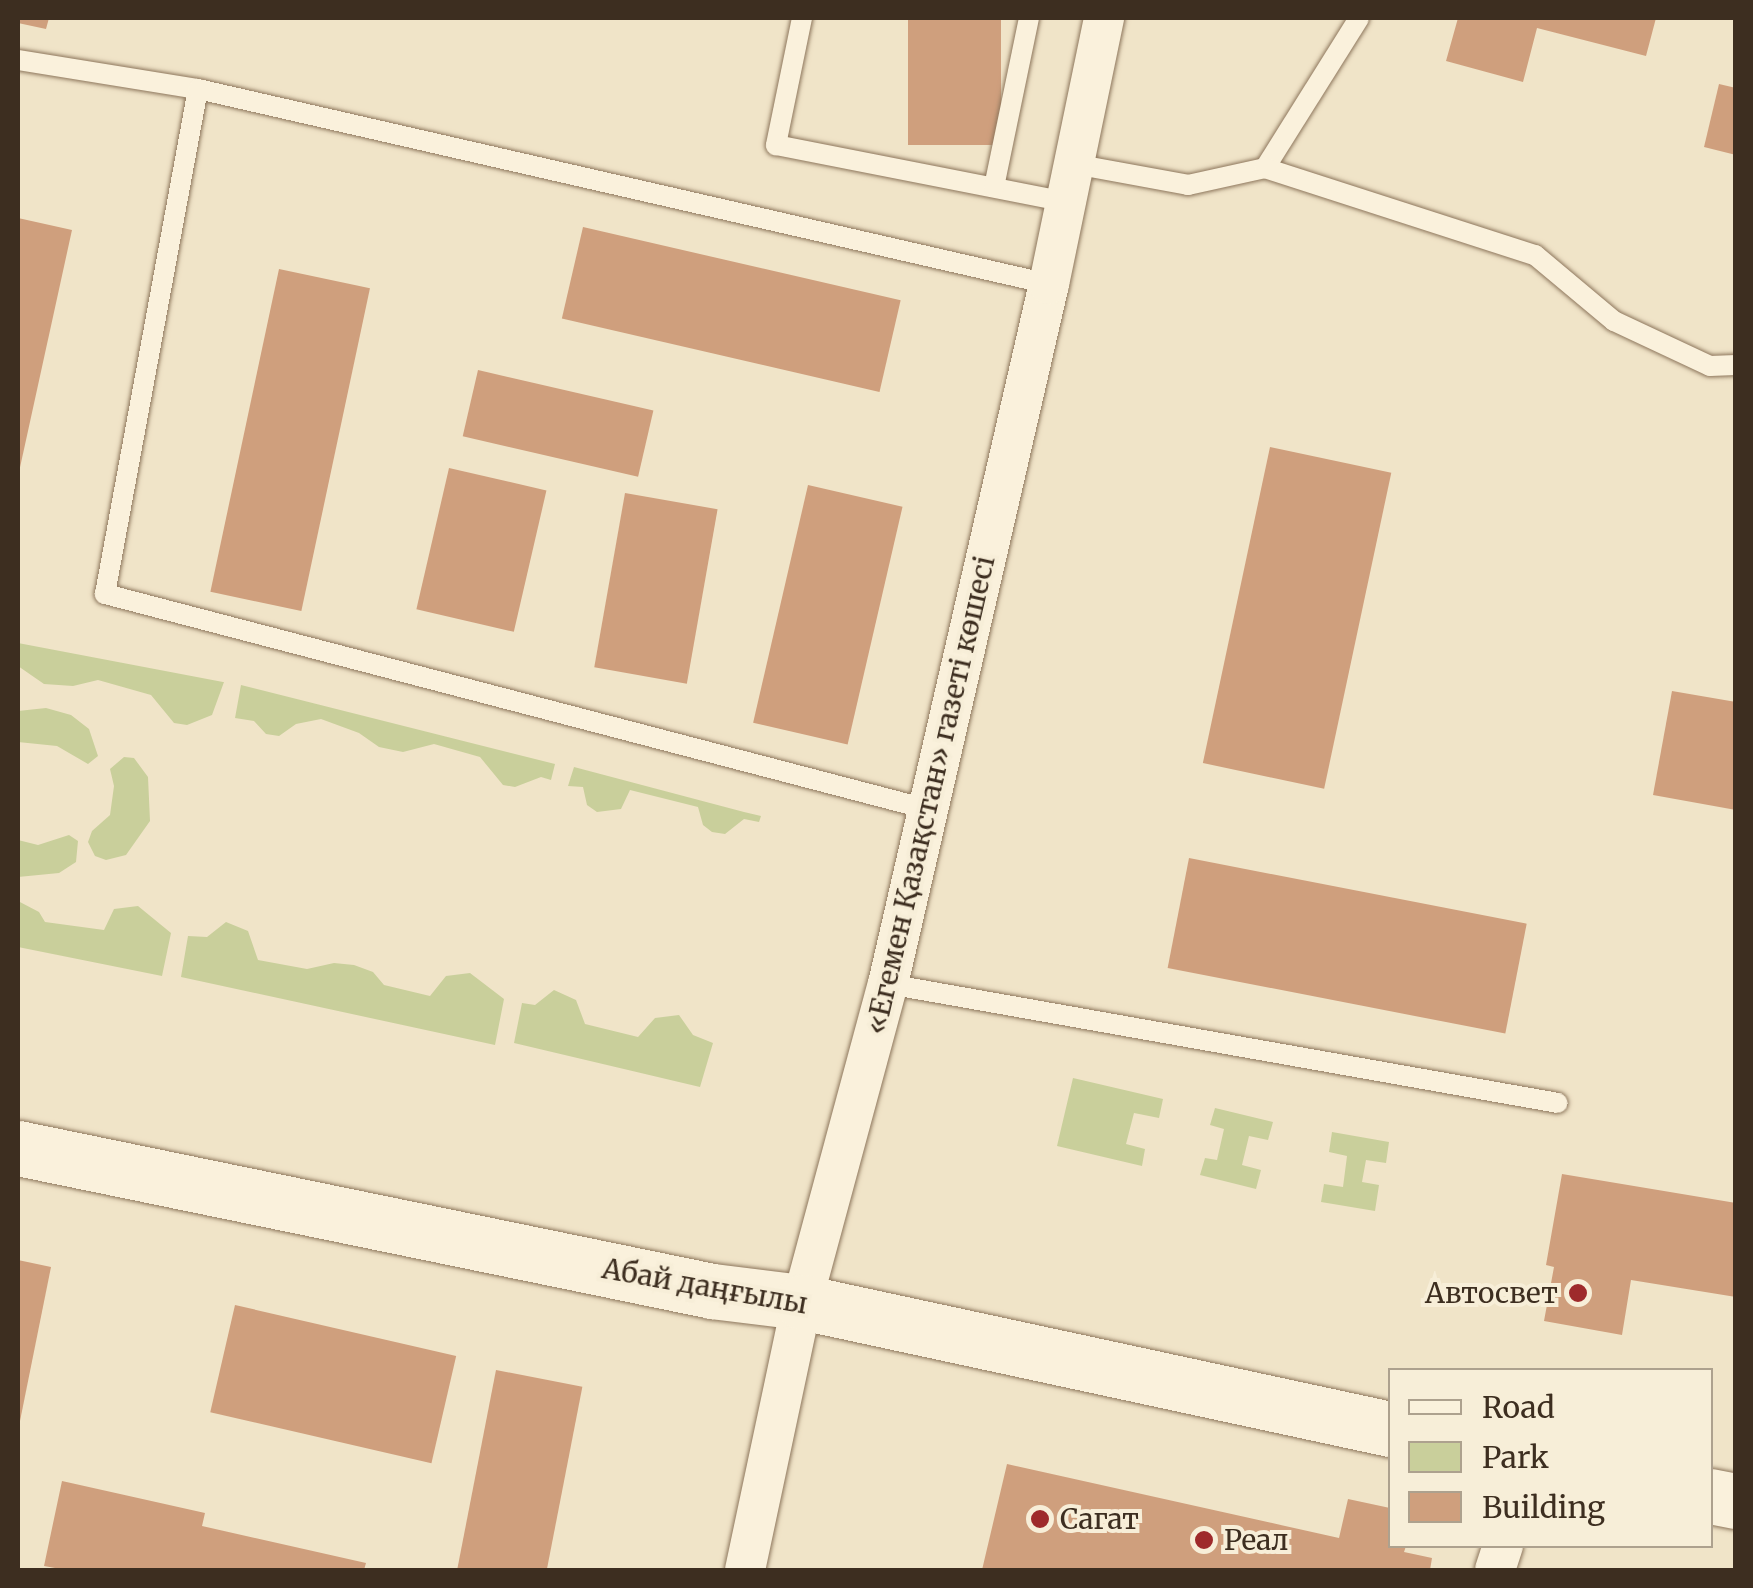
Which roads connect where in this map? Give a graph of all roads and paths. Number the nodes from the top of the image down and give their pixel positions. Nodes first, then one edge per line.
1 (802, 18) edge
2 (1028, 18) edge
3 (1104, 18) edge
4 (1359, 18) edge
5 (18, 60) edge
6 (198, 90) junction
7 (1265, 168) junction
8 (1070, 183) junction
9 (994, 187) junction
10 (1049, 284) junction
11 (1736, 365) edge
12 (927, 809) junction
13 (888, 984) junction
14 (1558, 1103) dead end
15 (18, 1148) edge
16 (802, 1302) junction
17 (1388, 1429) edge
18 (746, 1570) edge

1 - 9 lane
2 - 9 lane
3 - 8 street, «Егемен Қазақстан» газеті көшесі
4 - 7 lane
5 - 6 lane
6 - 10 lane
6 - 12 lane
7 - 8 lane
7 - 11 lane
8 - 9 lane
8 - 10 street, «Егемен Қазақстан» газеті көшесі
10 - 12 street, «Егемен Қазақстан» газеті көшесі
12 - 13 street, «Егемен Қазақстан» газеті көшесі
13 - 14 lane
13 - 16 street, «Егемен Қазақстан» газеті көшесі
15 - 16 street, Абай даңғылы
16 - 17 street, Абай даңғылы
16 - 18 street, «Егемен Қазақстан» газеті көшесі

